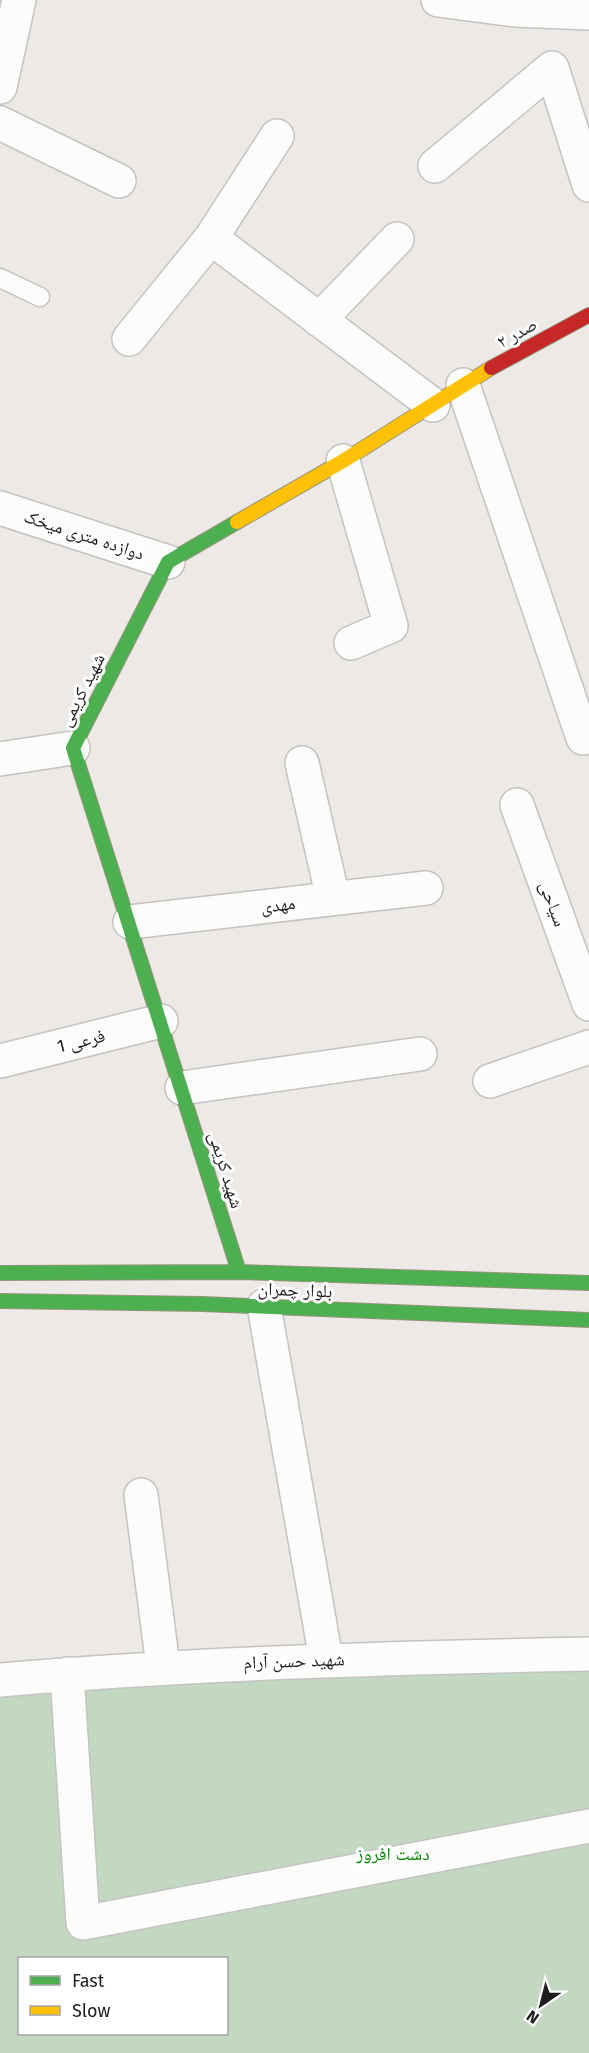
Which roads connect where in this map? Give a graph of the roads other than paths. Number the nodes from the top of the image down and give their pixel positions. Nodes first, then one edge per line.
1 (19, 0) edge
2 (438, 0) edge
3 (589, 13) edge
4 (4, 43) edge
5 (0, 87) edge
6 (0, 123) edge
7 (277, 135) dead end
8 (435, 166) dead end
9 (119, 181) dead end
10 (589, 185) edge
11 (211, 238) junction
12 (397, 239) dead end
13 (0, 278) edge
14 (40, 297) dead end
15 (589, 315) edge
16 (319, 320) junction
17 (129, 339) dead end
18 (463, 385) junction
19 (433, 405) junction
20 (343, 461) junction
21 (0, 508) edge
22 (168, 562) junction
23 (351, 643) dead end
24 (583, 738) dead end
25 (73, 748) junction
26 (0, 759) edge
27 (302, 763) dead end
28 (517, 804) dead end
29 (426, 888) dead end
30 (333, 898) junction
31 (130, 922) junction
32 (589, 1004) edge
33 (161, 1021) junction
34 (589, 1047) edge
35 (420, 1054) dead end
36 (0, 1061) edge
37 (490, 1081) dead end
38 (182, 1088) junction
39 (239, 1272) junction
40 (0, 1273) edge
41 (589, 1282) edge
42 (0, 1301) edge
43 (264, 1306) junction
44 (589, 1320) edge
45 (141, 1495) dead end
46 (589, 1654) edge
47 (326, 1659) junction
48 (163, 1666) junction
49 (67, 1674) junction
50 (0, 1680) edge
51 (589, 1826) edge

1 - 4 street
2 - 3 street
4 - 5 street
6 - 9 street
7 - 11 street
8 - 10 street
11 - 16 street
11 - 17 street
12 - 16 street
13 - 14 lane
15 - 18 street, صدر ۲
16 - 19 street
18 - 19 street
18 - 24 street
19 - 20 street
20 - 22 street
20 - 23 street
21 - 22 street, دوازده متری میخک
22 - 25 street, شهید کریمی
25 - 26 street
25 - 31 street, شهید کریمی
27 - 30 street
28 - 32 street, سیاحی
29 - 30 street, مهدی
30 - 31 street, مهدی
31 - 33 street, شهید کریمی
33 - 36 street, فرعی 1
33 - 38 street, شهید کریمی
34 - 37 street
35 - 38 street
38 - 39 street, شهید کریمی
39 - 40 street, بلوار چمران
39 - 41 street, بلوار چمران
42 - 43 street, بلوار چمران
43 - 44 street, بلوار چمران
43 - 47 street
45 - 48 street
46 - 47 street, شهید حسن آرام
47 - 48 street, شهید حسن آرام
48 - 49 street, شهید حسن آرام
49 - 50 street, شهید حسن آرام
49 - 51 street

